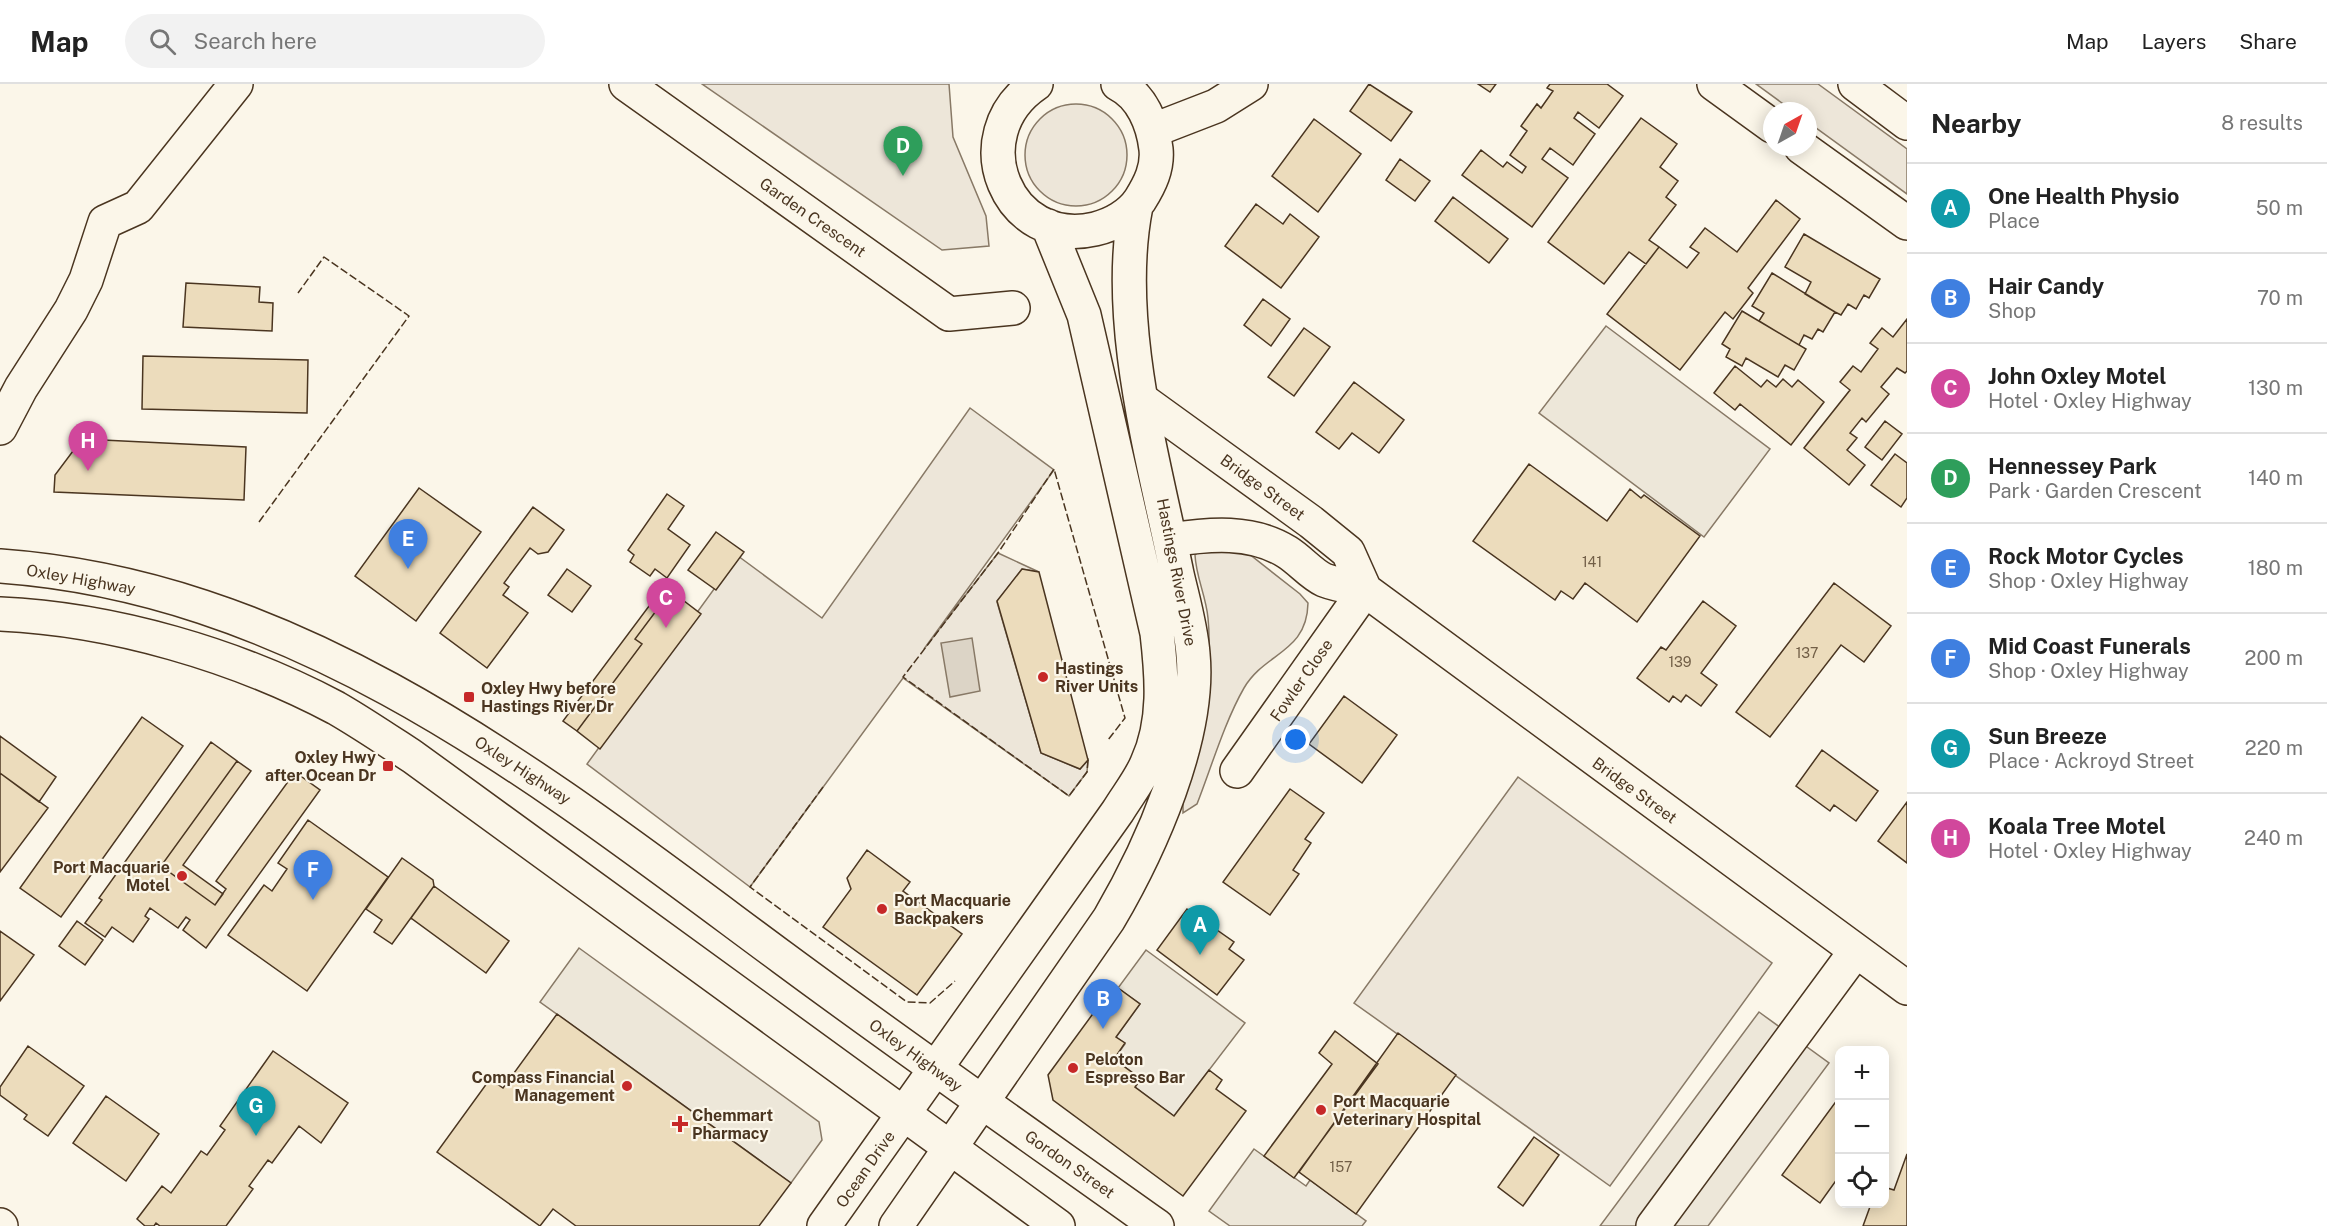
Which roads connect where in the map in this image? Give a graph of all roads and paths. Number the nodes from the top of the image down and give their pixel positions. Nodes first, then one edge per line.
1 (236, 84) edge
2 (626, 84) edge
3 (1118, 84) edge
4 (1251, 84) edge
5 (1714, 84) edge
6 (1855, 84) edge
7 (1025, 87) edge
8 (1763, 119) edge
9 (1907, 123) edge
10 (1154, 130) junction
11 (1814, 156) edge
12 (1136, 206) junction
13 (1907, 223) edge
14 (1048, 226) junction
15 (1012, 308) dead end
16 (1143, 400) junction
17 (0, 428) edge
18 (1171, 540) junction
19 (0, 566) edge
20 (1365, 590) junction
21 (0, 615) edge
22 (1237, 771) dead end
23 (1855, 952) junction
24 (1907, 988) edge
25 (936, 1070) junction
26 (983, 1102) junction
27 (905, 1112) junction
28 (953, 1147) junction
29 (824, 1226) edge
30 (896, 1226) edge
31 (1058, 1226) edge
32 (1158, 1226) edge
33 (1653, 1226) edge

1 - 17 main road
2 - 15 main road, Garden Crescent
3 - 10 main road
4 - 10 main road
5 - 8 main road
6 - 9 main road
7 - 14 main road
10 - 12 main road
11 - 13 main road
12 - 14 main road
12 - 16 main road, Hastings River Drive
14 - 25 main road, Hastings River Drive
16 - 18 main road, Hastings River Drive
16 - 20 main road, Bridge Street
18 - 20 main road, Bridge Street
18 - 26 main road, Hastings River Drive
19 - 25 main road, Oxley Highway
20 - 22 main road, Fowler Close
20 - 23 main road, Bridge Street
21 - 27 main road
23 - 24 main road, Bridge Street
23 - 33 main road
25 - 26 main road, Oxley Highway
25 - 27 main road, Hastings River Drive
26 - 28 main road, Hastings River Drive
26 - 32 main road, Gordon Street
27 - 28 main road
27 - 29 main road, Ocean Drive
28 - 30 main road
28 - 31 main road

